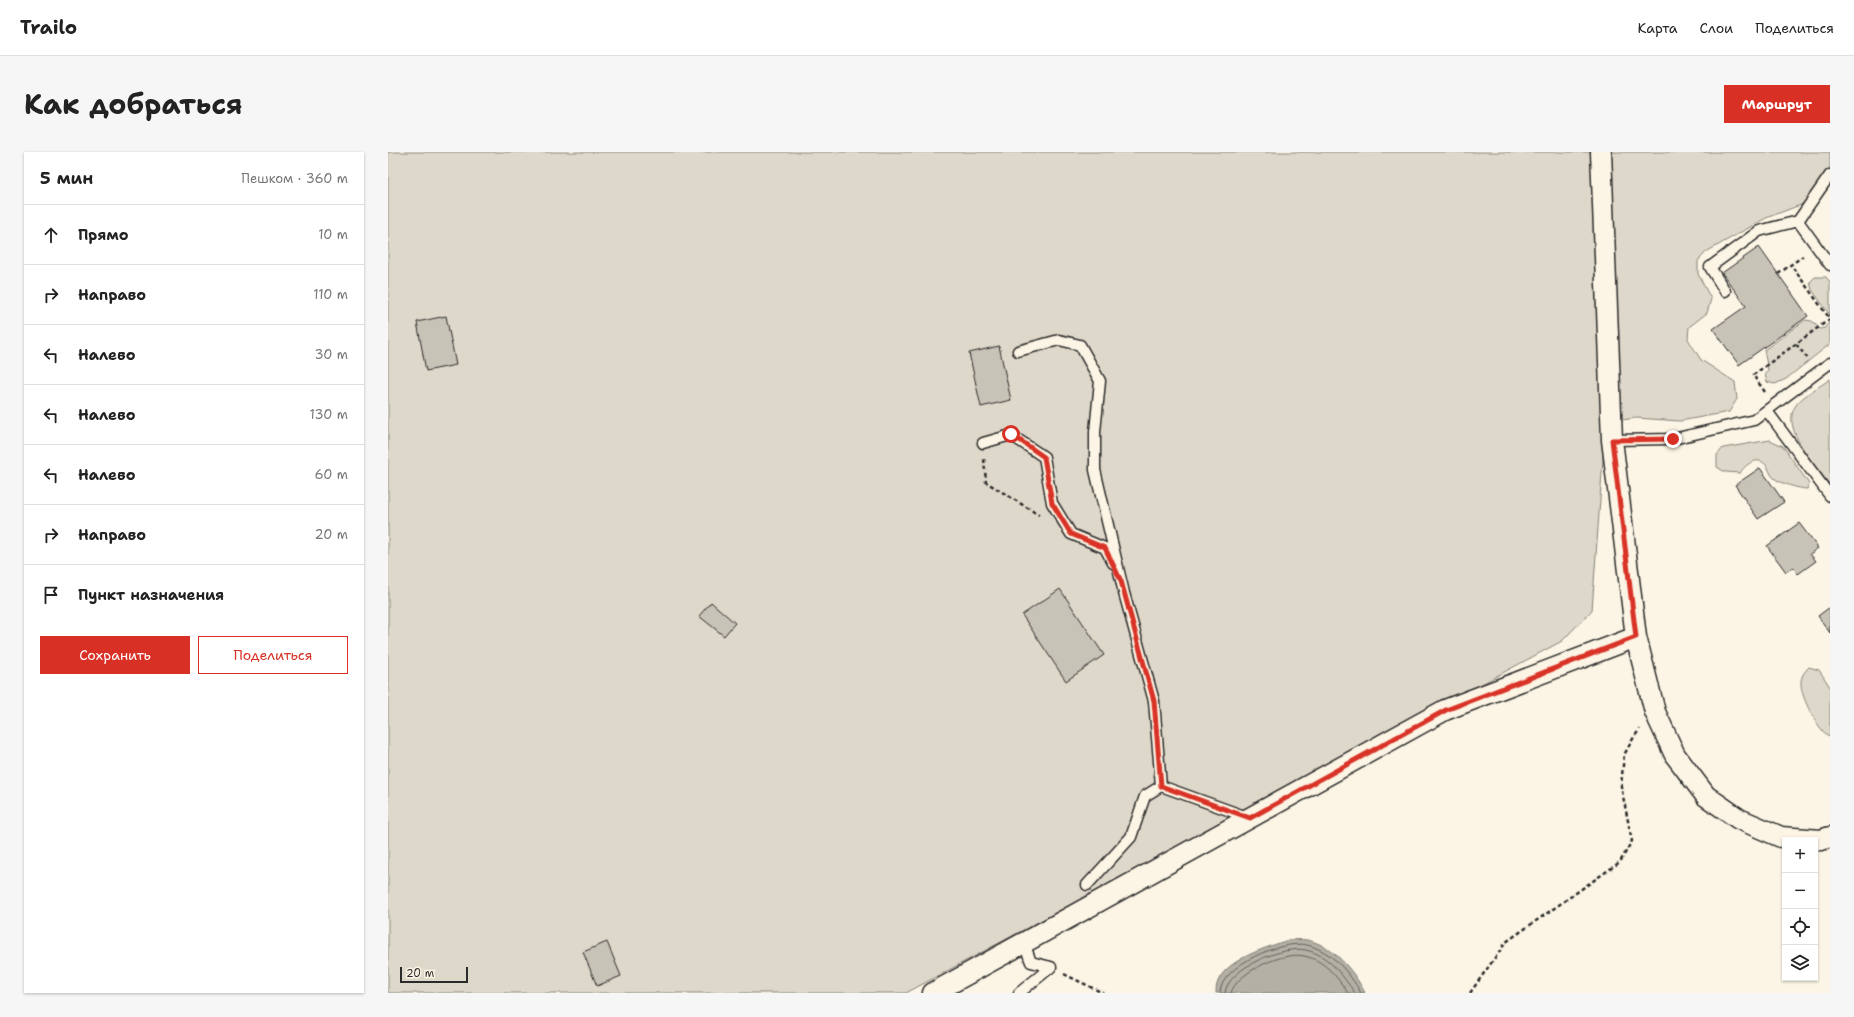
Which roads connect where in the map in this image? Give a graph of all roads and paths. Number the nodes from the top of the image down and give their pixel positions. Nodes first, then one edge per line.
1 (1601, 152) edge
2 (1830, 175) edge
3 (1798, 221) junction
4 (1816, 246) junction
5 (1791, 265) junction
6 (1830, 265) edge
7 (1778, 274) dead end
8 (1725, 291) dead end
9 (1018, 351) dead end
10 (1830, 364) edge
11 (1771, 408) junction
12 (1612, 440) junction
13 (983, 442) joint
14 (1830, 496) edge
15 (1071, 534) junction
16 (1121, 581) junction
17 (1636, 637) junction
18 (1655, 712) junction
19 (1161, 786) junction
20 (1250, 818) junction
21 (1830, 837) edge
22 (1087, 884) dead end
23 (1024, 943) junction
24 (1051, 967) junction
25 (933, 993) edge
26 (1019, 993) edge
27 (1103, 993) edge
28 (1470, 993) edge

1 - 12 street
2 - 3 lane
3 - 4 lane
3 - 8 lane
4 - 5 path
4 - 6 lane
5 - 7 path
5 - 11 path
9 - 16 lane
10 - 11 lane
11 - 12 lane
11 - 14 lane
12 - 17 street
13 - 15 path
13 - 15 lane
15 - 16 lane
16 - 19 lane
17 - 18 street
17 - 20 street
18 - 21 street
18 - 28 path
19 - 20 lane
19 - 22 lane
20 - 23 street
23 - 24 lane
23 - 25 street
24 - 26 lane
24 - 27 path

